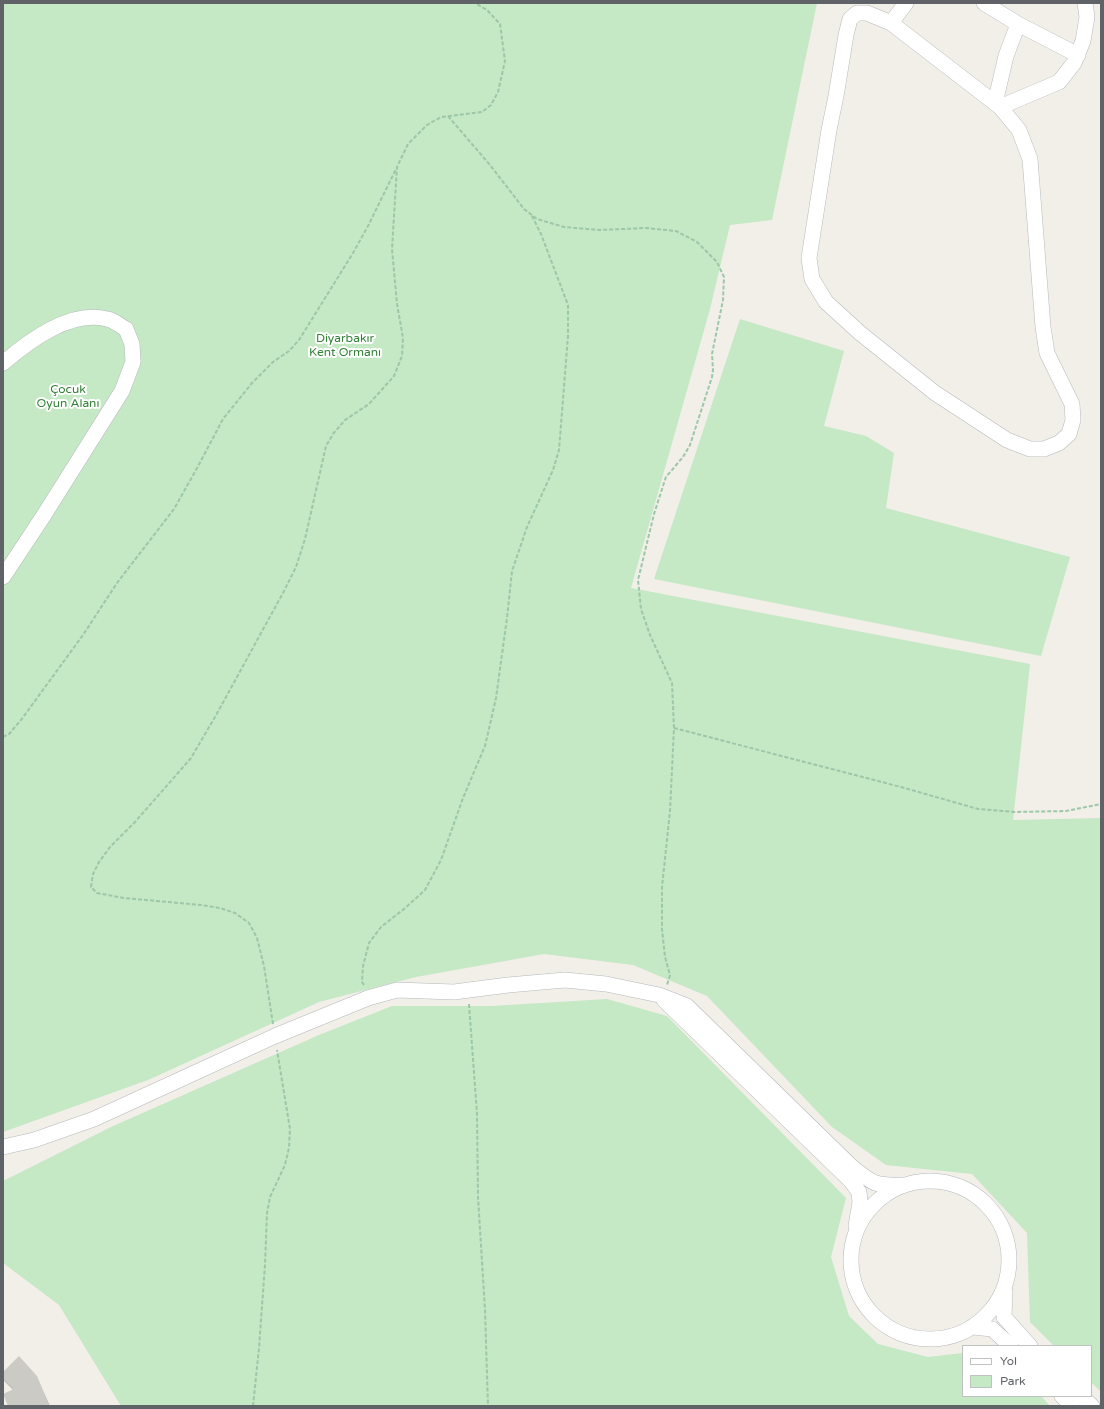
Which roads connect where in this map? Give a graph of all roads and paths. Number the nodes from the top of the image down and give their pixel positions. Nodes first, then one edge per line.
1 (475, 3) edge
2 (906, 3) edge
3 (984, 3) edge
4 (1086, 3) edge
5 (854, 9) edge
6 (891, 23) junction
7 (1018, 24) junction
8 (1078, 55) junction
9 (997, 105) junction
10 (448, 116) junction
11 (397, 167) junction
12 (530, 213) junction
13 (3, 363) edge
14 (3, 577) edge
15 (674, 728) junction
16 (3, 737) edge
17 (1101, 804) edge
18 (468, 990) junction
19 (659, 995) junction
20 (368, 998) junction
21 (275, 1036) junction
22 (3, 1147) edge
23 (903, 1185) junction
24 (853, 1242) junction
25 (1005, 1287) junction
26 (973, 1326) junction
27 (1010, 1345) edge
28 (1029, 1345) edge
29 (1063, 1397) edge
30 (1082, 1397) edge
31 (253, 1406) edge
32 (488, 1406) edge
33 (1072, 1406) edge
34 (1092, 1406) edge

1 - 10 path
2 - 6 lane
3 - 7 lane
4 - 8 lane
5 - 6 lane
5 - 9 lane
6 - 9 lane
7 - 8 lane
7 - 9 lane
8 - 9 lane
10 - 11 path
10 - 12 path
11 - 16 path
11 - 21 path
12 - 15 path
12 - 20 path
13 - 14 lane
15 - 17 path
15 - 19 path
18 - 19 lane
18 - 20 lane
18 - 32 path
19 - 23 lane
19 - 24 lane
20 - 21 lane
21 - 22 lane
21 - 31 path
23 - 24 lane
23 - 25 lane
24 - 26 lane
25 - 26 lane
25 - 28 lane
26 - 27 lane
29 - 33 lane
30 - 34 lane

